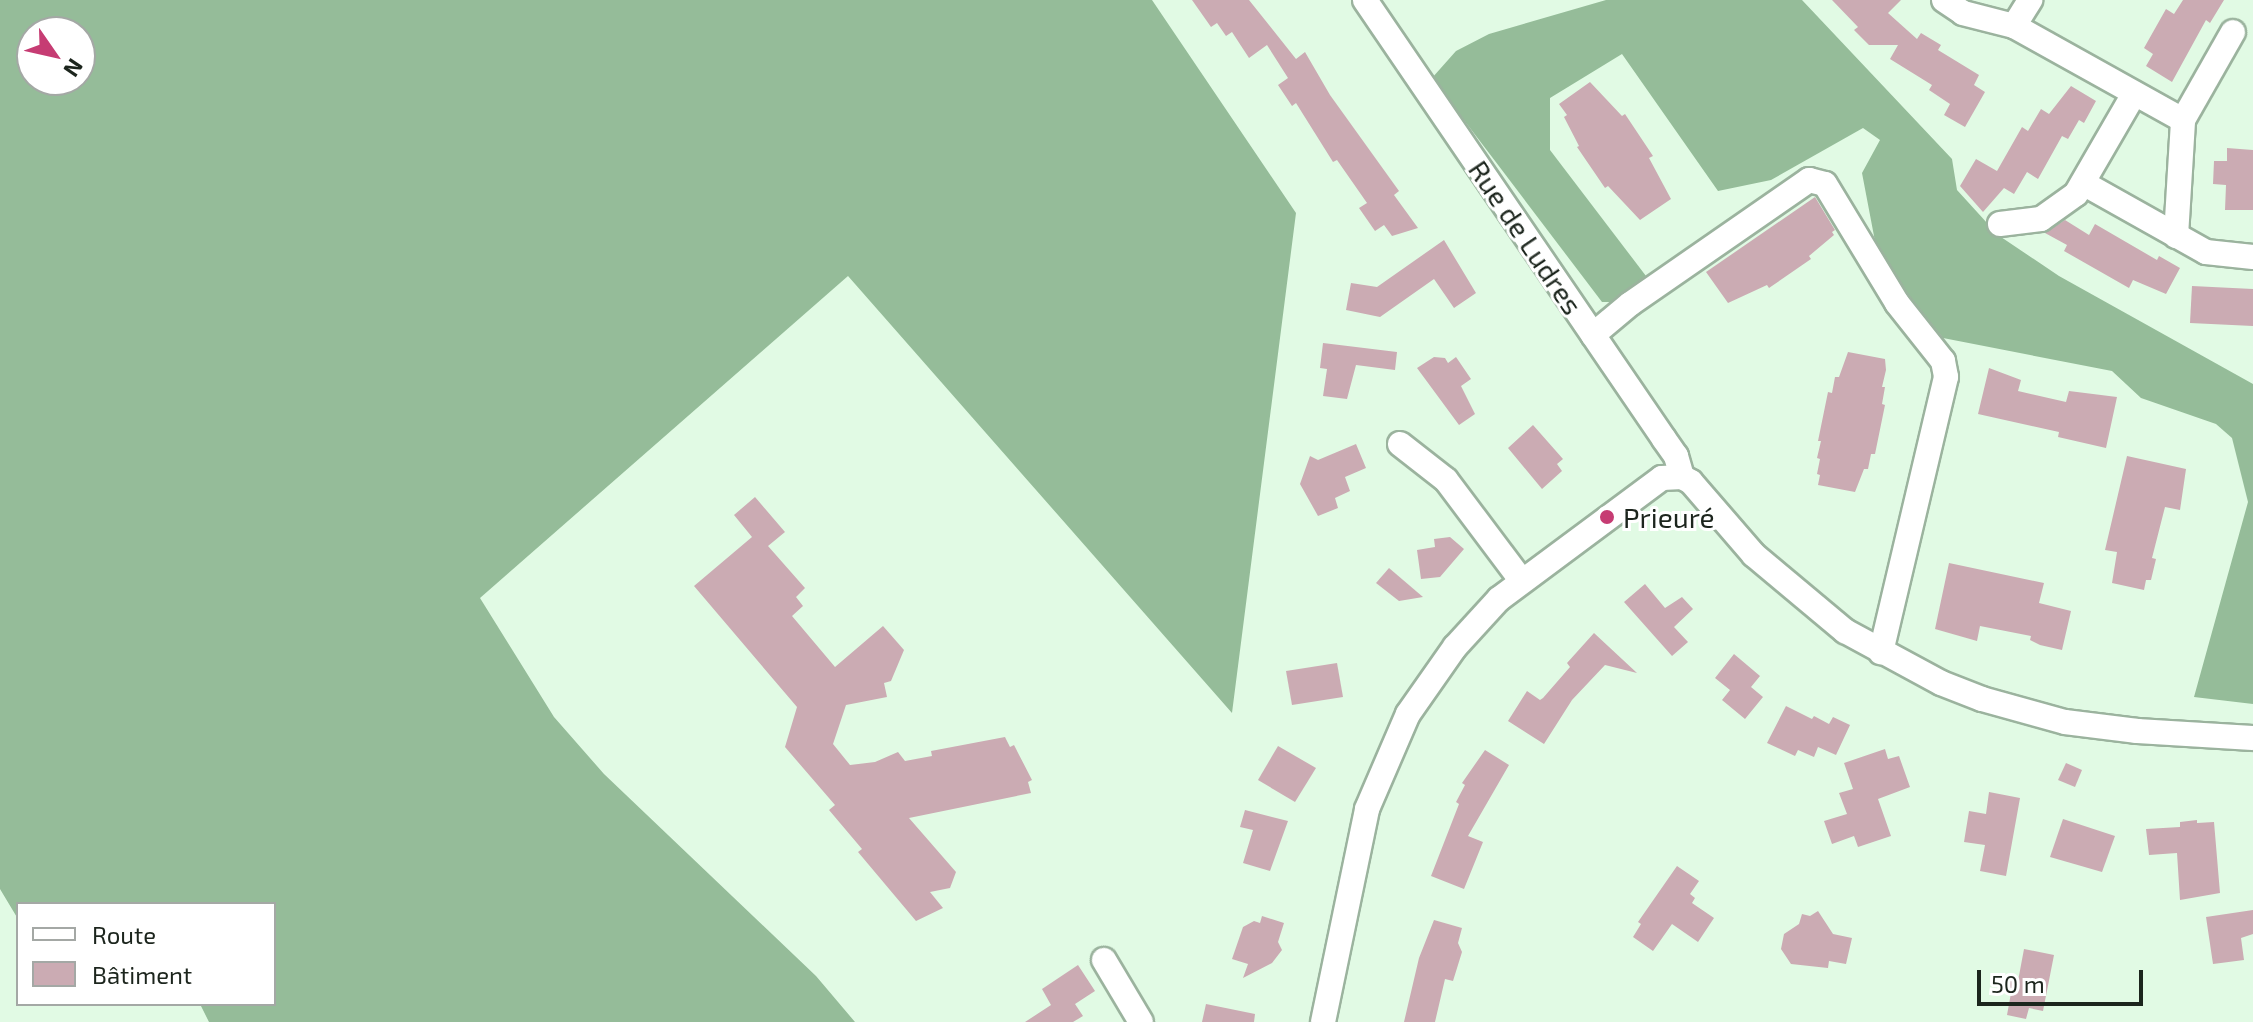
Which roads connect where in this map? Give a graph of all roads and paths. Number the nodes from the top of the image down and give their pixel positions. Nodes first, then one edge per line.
1 (1365, 0) edge
2 (1944, 0) edge
3 (2030, 0) edge
4 (2014, 26) junction
5 (2233, 32) dead end
6 (2134, 94) junction
7 (2183, 120) junction
8 (2083, 183) junction
9 (2000, 224) dead end
10 (2176, 236) junction
11 (2253, 257) edge
12 (1593, 335) junction
13 (1400, 444) dead end
14 (1682, 477) junction
15 (1521, 580) junction
16 (1881, 652) junction
17 (2253, 738) edge
18 (1104, 960) dead end
19 (1141, 1022) edge
20 (1323, 1022) edge

1 - 12 street, Rue de Ludres
2 - 4 street
3 - 4 street
4 - 6 street
5 - 7 street
6 - 7 street
6 - 8 street
7 - 10 street
8 - 9 street
8 - 10 street
10 - 11 street
12 - 14 street, Rue de Ludres
12 - 16 street
13 - 15 street
14 - 15 street
14 - 16 street
15 - 20 street
16 - 17 street
18 - 19 street

